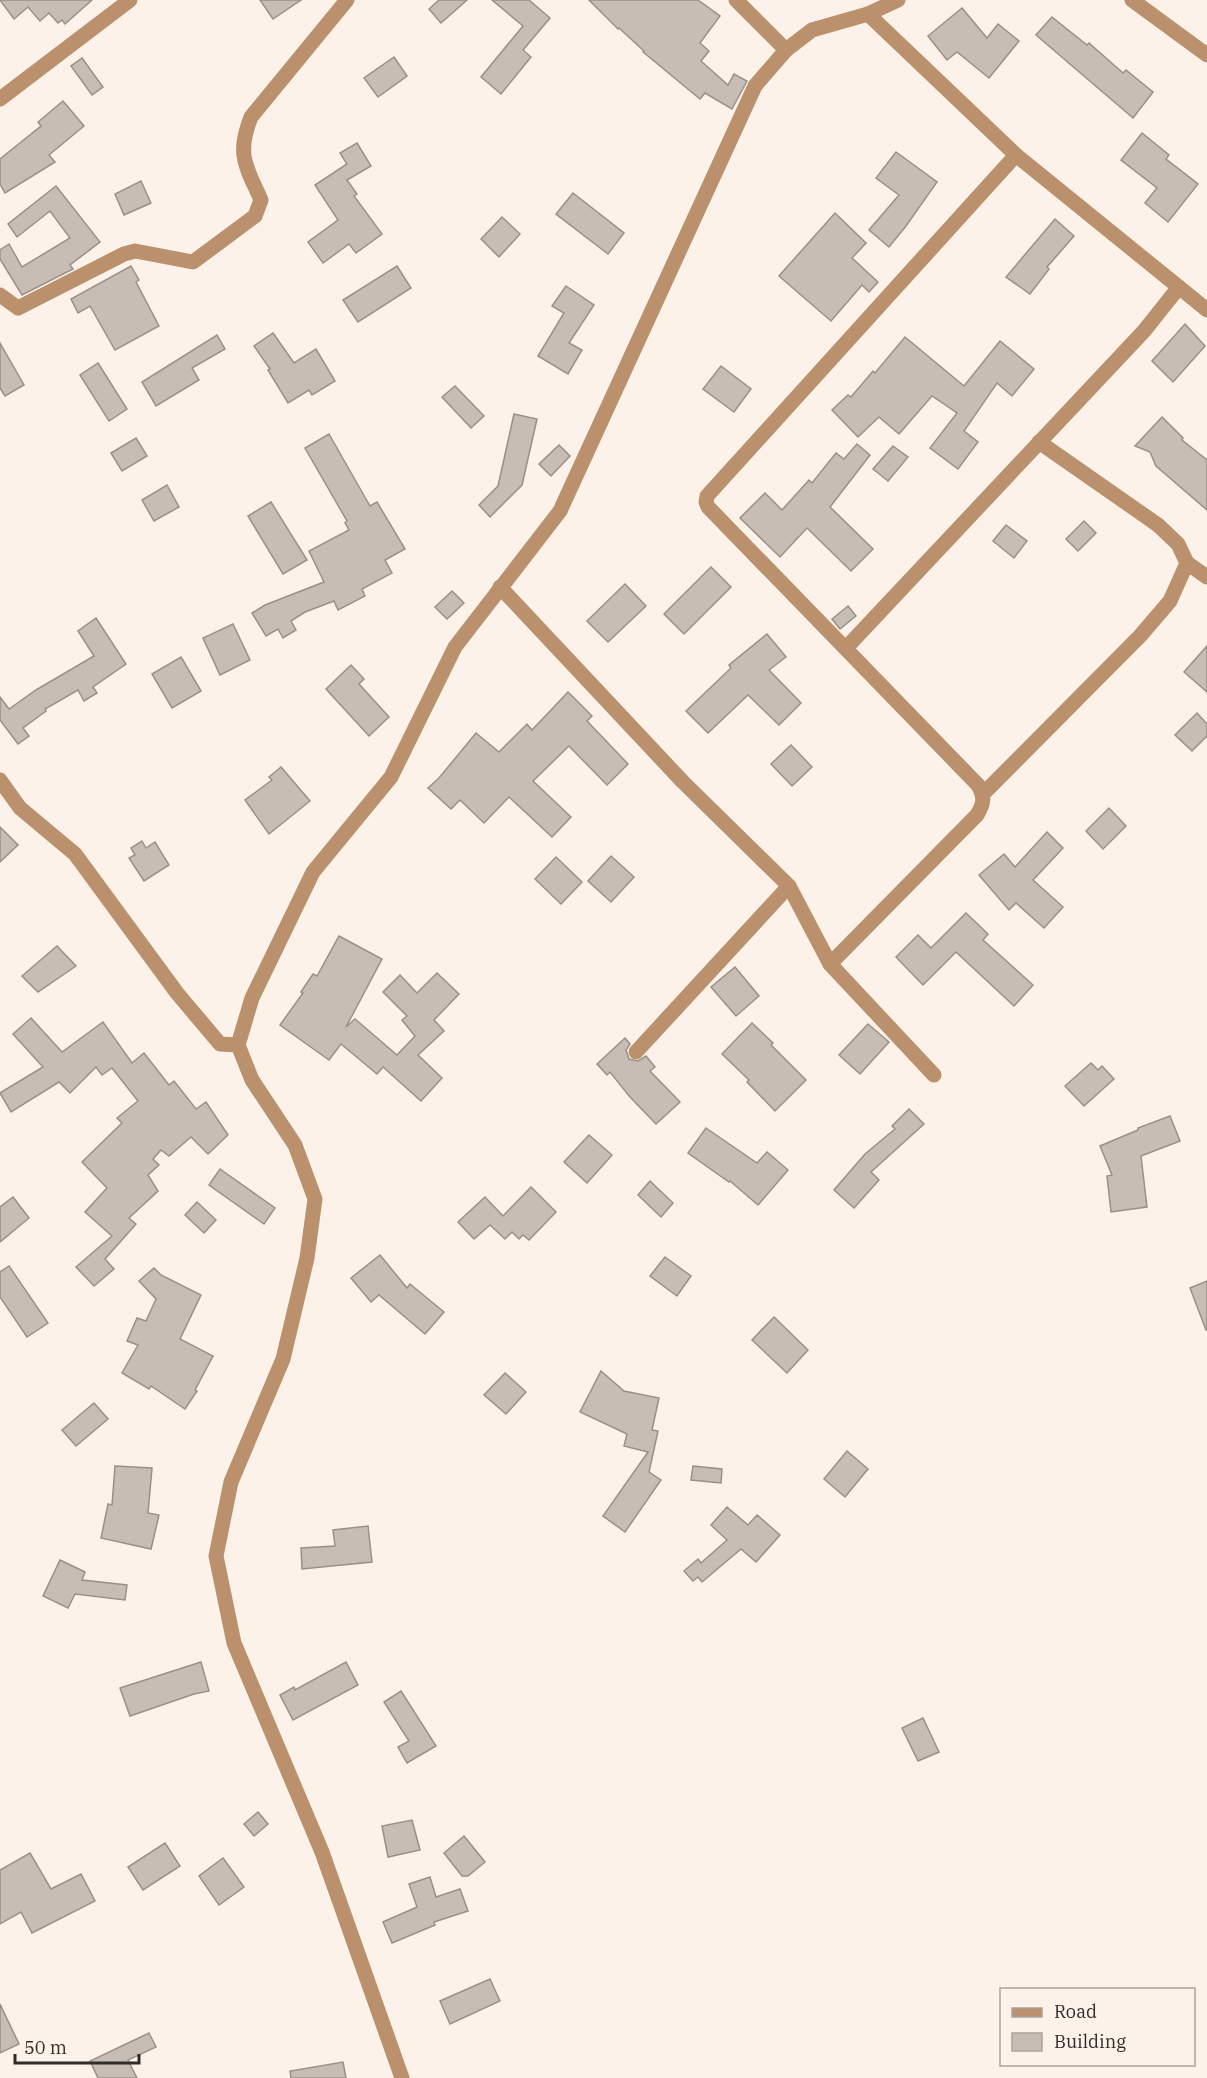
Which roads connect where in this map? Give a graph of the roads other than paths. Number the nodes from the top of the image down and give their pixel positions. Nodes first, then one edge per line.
1 (130, 0) edge
2 (347, 0) edge
3 (736, 0) edge
4 (898, 0) edge
5 (1132, 0) edge
6 (868, 14) junction
7 (786, 50) junction
8 (1207, 55) edge
9 (0, 99) edge
10 (1016, 155) junction
11 (1179, 287) junction
12 (0, 295) edge
13 (1207, 310) edge
14 (1039, 442) junction
15 (1186, 563) junction
16 (1207, 577) edge
17 (500, 587) junction
18 (846, 648) junction
19 (0, 780) edge
20 (983, 794) junction
21 (789, 886) junction
22 (830, 964) junction
23 (238, 1045) junction
24 (636, 1052) dead end
25 (934, 1075) dead end
26 (402, 2078) edge

1 - 9 street
2 - 12 street
3 - 7 street
4 - 6 street
5 - 8 street
6 - 7 street
6 - 10 street
7 - 17 street
10 - 11 street
10 - 18 street
11 - 13 street
11 - 14 street
14 - 15 street
14 - 18 street
15 - 16 street
15 - 20 street
17 - 21 street
17 - 23 street
18 - 20 street
19 - 23 street
20 - 22 street
21 - 22 street
21 - 24 street
22 - 25 street
23 - 26 street

